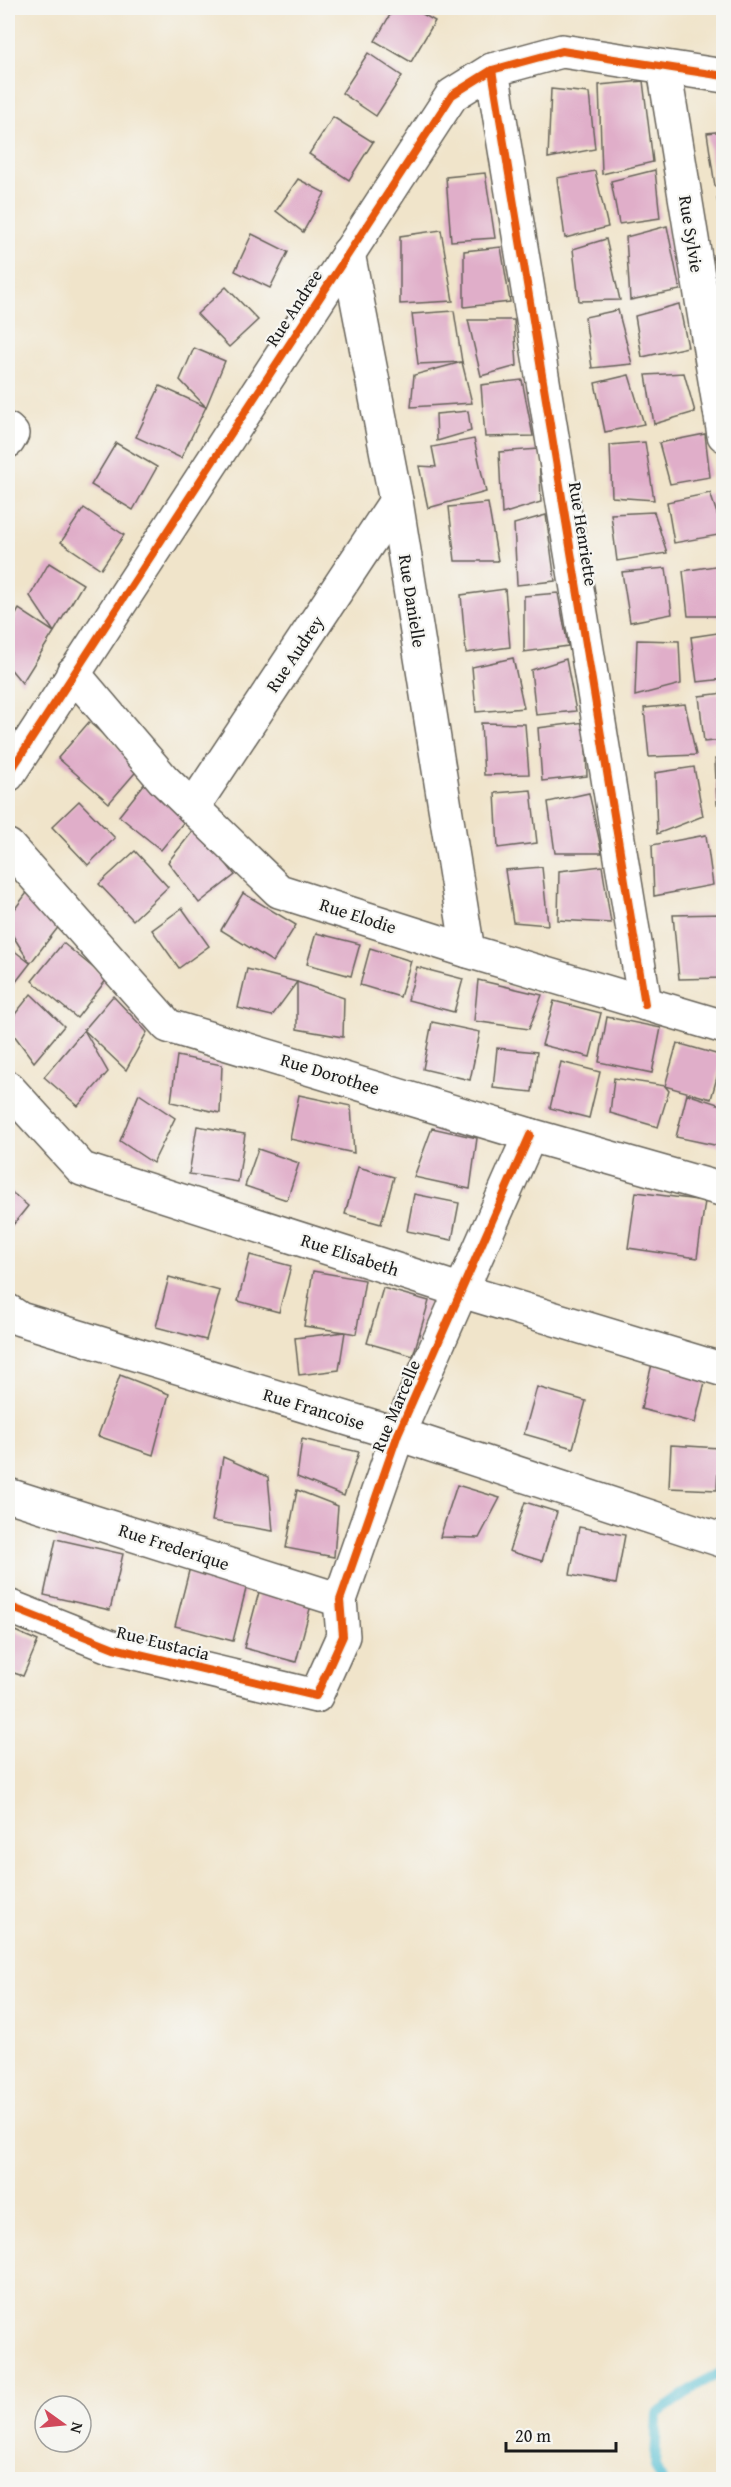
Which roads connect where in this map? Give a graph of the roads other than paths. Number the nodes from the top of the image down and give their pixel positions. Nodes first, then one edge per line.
1 (664, 68) junction
2 (492, 70) junction
3 (723, 76) edge
4 (348, 253) junction
5 (723, 435) edge
6 (396, 501) junction
7 (73, 673) junction
8 (8, 774) edge
9 (193, 807) junction
10 (8, 846) edge
11 (468, 951) junction
12 (645, 1004) junction
13 (723, 1027) edge
14 (8, 1088) edge
15 (530, 1135) junction
16 (723, 1190) edge
17 (462, 1291) junction
18 (8, 1311) edge
19 (723, 1370) edge
20 (398, 1434) junction
21 (8, 1495) edge
22 (723, 1541) edge
23 (340, 1600) junction
24 (8, 1606) edge
25 (316, 1696) joint

1 - 2 street, Rue Andree
1 - 3 street, Rue Andree
1 - 5 street, Rue Sylvie
2 - 4 street, Rue Andree
2 - 12 street, Rue Henriette
4 - 6 street, Rue Danielle
4 - 7 street, Rue Andree
6 - 9 street, Rue Audrey
6 - 11 street, Rue Danielle
7 - 8 street, Rue Andree
7 - 9 street, Rue Elodie
9 - 11 street, Rue Elodie
10 - 15 street, Rue Dorothee
11 - 12 street, Rue Elodie
12 - 13 street, Rue Elodie
14 - 17 street, Rue Elisabeth
15 - 16 street, Rue Dorothee
15 - 17 street, Rue Marcelle
17 - 19 street, Rue Elisabeth
17 - 20 street, Rue Marcelle
18 - 20 street, Rue Francoise
20 - 22 street, Rue Francoise
20 - 23 street, Rue Marcelle
21 - 23 street, Rue Frederique
23 - 25 street, Rue Marcelle
24 - 25 street, Rue Eustacia

